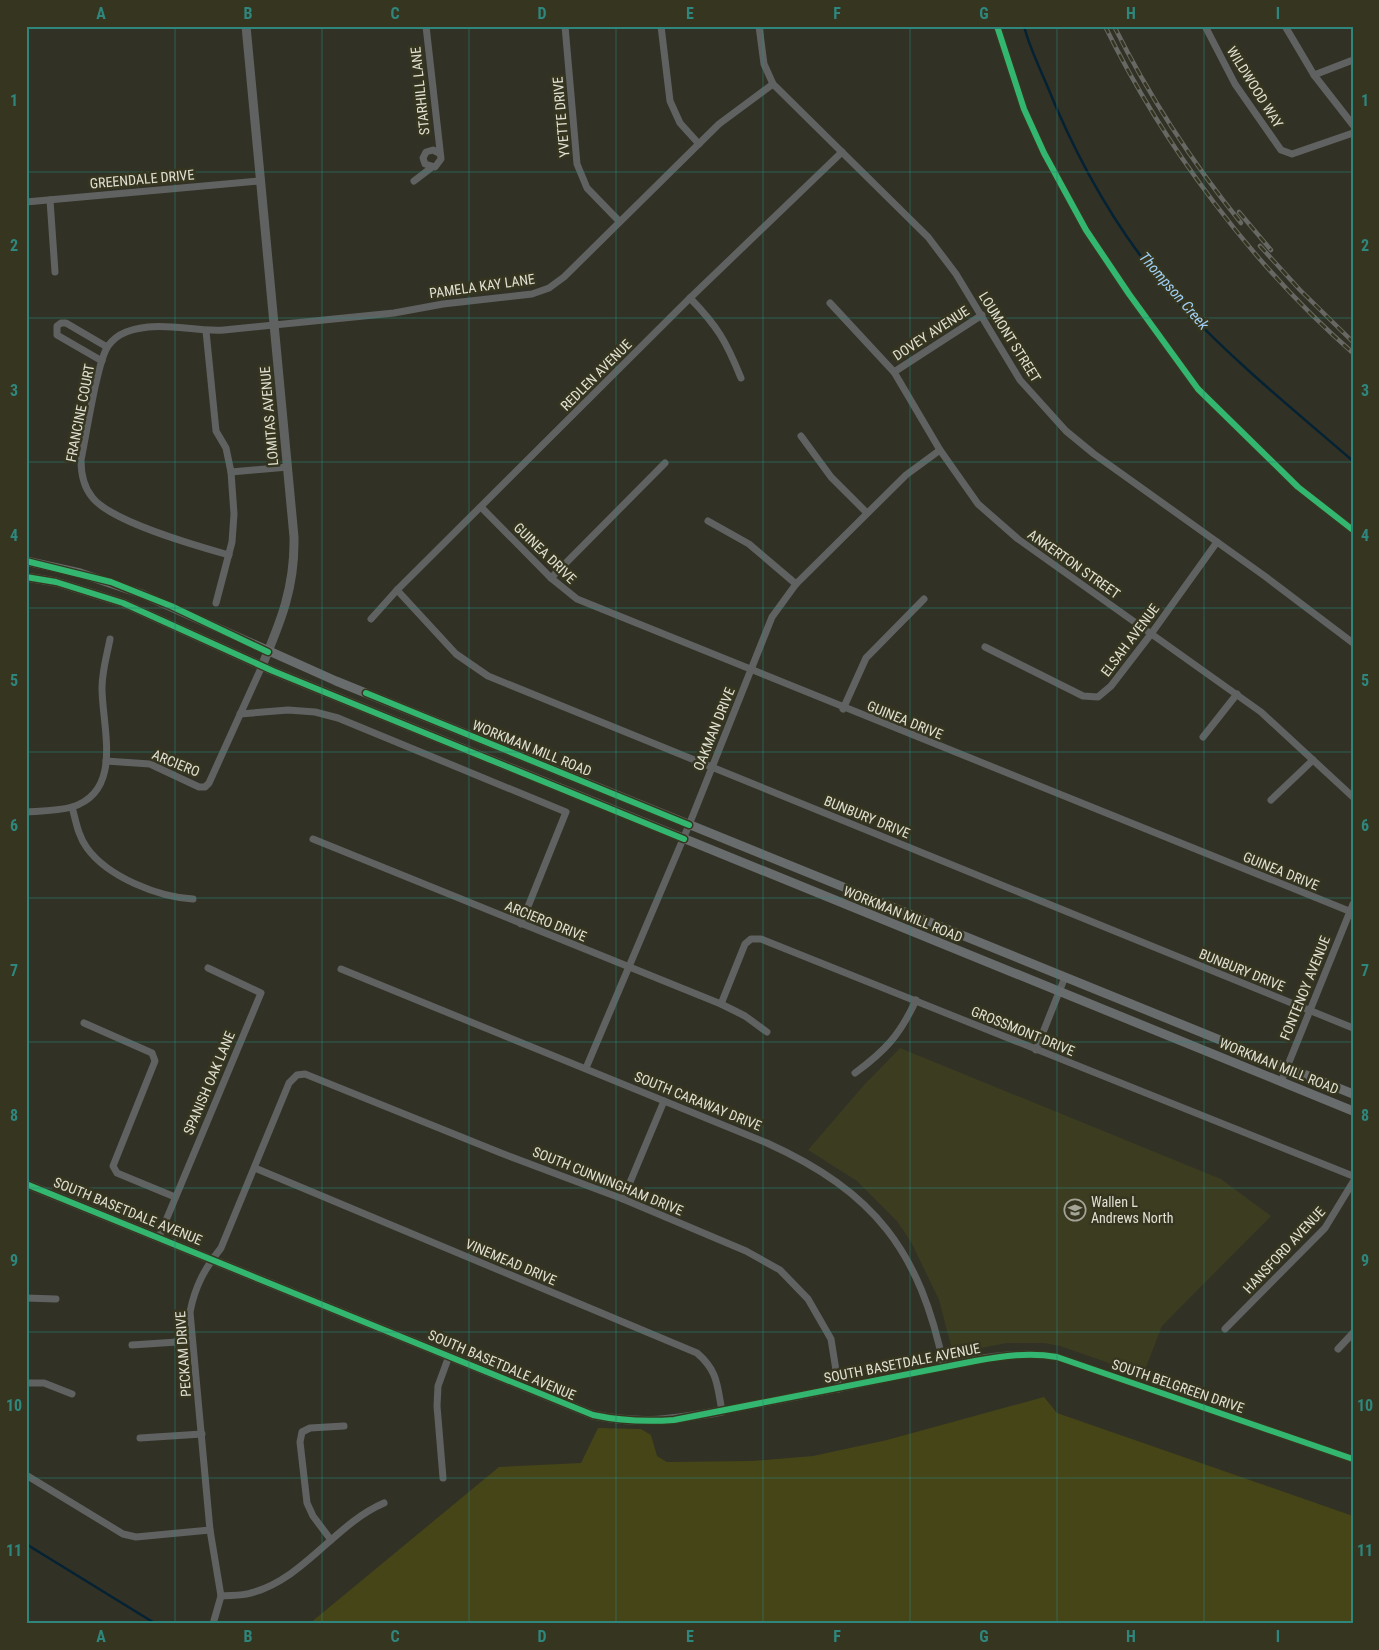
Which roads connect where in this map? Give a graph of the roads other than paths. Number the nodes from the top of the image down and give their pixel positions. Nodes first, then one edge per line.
1 (246, 26) edge
2 (426, 26) edge
3 (566, 26) edge
4 (661, 26) edge
5 (759, 26) edge
6 (1205, 26) edge
7 (1285, 26) edge
8 (1353, 60) edge
9 (1314, 75) junction
10 (773, 84) junction
11 (1353, 125) edge
12 (1353, 133) edge
13 (699, 144) junction
14 (842, 152) junction
15 (439, 153) junction
16 (431, 168) junction
17 (260, 181) junction
18 (414, 181) dead end
19 (50, 200) junction
20 (26, 202) edge
21 (619, 221) junction
22 (55, 272) dead end
23 (690, 298) junction
24 (830, 303) dead end
25 (982, 316) junction
26 (274, 325) junction
27 (206, 331) junction
28 (107, 347) junction
29 (102, 361) junction
30 (894, 372) junction
31 (741, 378) dead end
32 (801, 436) dead end
33 (940, 450) junction
34 (665, 463) dead end
35 (288, 467) junction
36 (231, 472) junction
37 (481, 508) junction
38 (867, 513) junction
39 (708, 521) dead end
40 (1216, 542) junction
41 (229, 555) junction
42 (26, 561) edge
43 (26, 577) edge
44 (551, 578) junction
45 (796, 584) junction
46 (397, 590) junction
47 (924, 599) dead end
48 (216, 603) dead end
49 (371, 619) dead end
50 (1151, 634) junction
51 (110, 639) dead end
52 (1353, 643) edge
53 (985, 647) dead end
54 (268, 652) junction
55 (262, 666) junction
56 (752, 671) junction
57 (1237, 694) junction
58 (843, 709) junction
59 (240, 714) junction
60 (1203, 737) dead end
61 (1313, 760) junction
62 (106, 761) junction
63 (712, 768) junction
64 (205, 787) joint
65 (1353, 797) edge
66 (1271, 800) dead end
67 (72, 807) junction
68 (26, 812) edge
69 (689, 825) junction
70 (313, 839) dead end
71 (684, 839) junction
72 (193, 899) dead end
73 (1353, 904) edge
74 (1348, 911) junction
75 (521, 924) junction
76 (628, 966) junction
77 (208, 968) dead end
78 (341, 969) dead end
79 (1065, 977) junction
80 (1059, 992) junction
81 (916, 1000) junction
82 (721, 1004) junction
83 (1309, 1010) junction
84 (84, 1023) dead end
85 (1353, 1028) edge
86 (768, 1032) dead end
87 (1036, 1050) junction
88 (1287, 1067) junction
89 (586, 1068) junction
90 (855, 1074) dead end
91 (297, 1075) joint
92 (1281, 1082) junction
93 (1353, 1094) edge
94 (664, 1101) junction
95 (1353, 1111) edge
96 (255, 1168) junction
97 (1353, 1176) edge
98 (1353, 1182) edge
99 (26, 1184) edge
100 (175, 1197) junction
101 (622, 1199) junction
102 (159, 1237) junction
103 (212, 1259) junction
104 (26, 1298) edge
105 (56, 1299) dead end
106 (1225, 1329) dead end
107 (1353, 1333) edge
108 (192, 1341) junction
109 (132, 1345) dead end
110 (1338, 1349) dead end
111 (449, 1356) junction
112 (992, 1358) joint
113 (944, 1367) junction
114 (26, 1383) edge
115 (839, 1389) junction
116 (72, 1394) dead end
117 (722, 1411) junction
118 (344, 1426) dead end
119 (202, 1434) junction
120 (140, 1438) dead end
121 (1353, 1459) edge
122 (26, 1475) edge
123 (443, 1478) dead end
124 (384, 1504) dead end
125 (210, 1530) junction
126 (330, 1540) junction
127 (221, 1596) junction
128 (214, 1624) edge

1 - 17 street, LOMITAS AVENUE
2 - 15 street, STARHILL LANE
3 - 21 street, YVETTE DRIVE
4 - 13 street
5 - 10 street, LOUMONT STREET
6 - 12 street, WILDWOOD WAY
7 - 9 street
8 - 9 street
9 - 11 street
10 - 13 street, PAMELA KAY LANE
10 - 14 street, LOUMONT STREET
13 - 21 street, PAMELA KAY LANE
14 - 23 street, REDLEN AVENUE
14 - 25 street, LOUMONT STREET
15 - 16 street, STARHILL LANE
15 - 16 street, STARHILL LANE
16 - 18 street, STARHILL LANE
17 - 19 street, GREENDALE DRIVE
17 - 26 street, LOMITAS AVENUE
19 - 20 street, GREENDALE DRIVE
19 - 22 street
21 - 26 street, PAMELA KAY LANE
23 - 31 street
23 - 37 street, REDLEN AVENUE
24 - 30 street, ANKERTON STREET
25 - 30 street, DOVEY AVENUE
25 - 40 street, LOUMONT STREET
26 - 27 street, PAMELA KAY LANE
26 - 35 street, LOMITAS AVENUE
27 - 28 street
27 - 36 street
28 - 29 street, FRANCINE COURT
28 - 29 street
29 - 41 street, FRANCINE COURT
30 - 33 street, ANKERTON STREET
32 - 38 street
33 - 38 street, OAKMAN DRIVE
33 - 50 street, ANKERTON STREET
34 - 44 street
35 - 36 street
35 - 54 street, LOMITAS AVENUE
36 - 41 street
37 - 44 street, GUINEA DRIVE
37 - 46 street, REDLEN AVENUE
38 - 45 street, OAKMAN DRIVE
39 - 45 street
40 - 50 street, ELSAH AVENUE
40 - 52 street, LOUMONT STREET
41 - 48 street
42 - 54 main road, WORKMAN MILL ROAD
43 - 55 main road, WORKMAN MILL ROAD
44 - 56 street, GUINEA DRIVE
45 - 56 street, OAKMAN DRIVE
46 - 49 street, REDLEN AVENUE
46 - 63 street, BUNBURY DRIVE
47 - 58 street
50 - 53 street, ELSAH AVENUE
50 - 57 street, ANKERTON STREET
51 - 62 street
54 - 55 street, LOMITAS AVENUE
54 - 69 main road, WORKMAN MILL ROAD
55 - 59 street, LOMITAS AVENUE
55 - 71 main road, WORKMAN MILL ROAD
56 - 58 street, GUINEA DRIVE
56 - 63 street, OAKMAN DRIVE
57 - 60 street
57 - 61 street, ANKERTON STREET
58 - 74 street, GUINEA DRIVE
59 - 64 street, LOMITAS AVENUE
59 - 75 street
61 - 65 street, ANKERTON STREET
61 - 66 street
62 - 64 street, ARCIERO
62 - 67 street
63 - 69 street, OAKMAN DRIVE
63 - 83 street, BUNBURY DRIVE
67 - 68 street
67 - 72 street
69 - 71 street, OAKMAN DRIVE
69 - 79 main road, WORKMAN MILL ROAD
70 - 75 street, ARCIERO DRIVE
71 - 76 street, OAKMAN DRIVE
71 - 80 main road, WORKMAN MILL ROAD
73 - 74 street, FONTENOY AVENUE
74 - 83 street, FONTENOY AVENUE
75 - 76 street, ARCIERO DRIVE
76 - 82 street, ARCIERO DRIVE
76 - 89 street, OAKMAN DRIVE
77 - 100 street, SPANISH OAK LANE
78 - 89 street, SOUTH CARAWAY DRIVE
79 - 80 street
79 - 88 main road, WORKMAN MILL ROAD
80 - 87 street
80 - 92 main road, WORKMAN MILL ROAD
81 - 82 street, GROSSMONT DRIVE
81 - 87 street, GROSSMONT DRIVE
81 - 90 street
82 - 86 street, ARCIERO DRIVE
83 - 85 street, BUNBURY DRIVE
83 - 88 street, FONTENOY AVENUE
84 - 100 street
87 - 97 street, GROSSMONT DRIVE
88 - 92 street, FONTENOY AVENUE
88 - 93 main road, WORKMAN MILL ROAD
89 - 94 street, SOUTH CARAWAY DRIVE
91 - 96 street, PECKAM DRIVE
91 - 101 street, SOUTH CUNNINGHAM DRIVE
92 - 95 main road, WORKMAN MILL ROAD
94 - 101 street
94 - 113 street, SOUTH CARAWAY DRIVE
96 - 103 street, PECKAM DRIVE
96 - 117 street, VINEMEAD DRIVE
98 - 106 street, HANSFORD AVENUE
99 - 102 street, SOUTH BASETDALE AVENUE
100 - 102 street, SPANISH OAK LANE
101 - 115 street, SOUTH CUNNINGHAM DRIVE
102 - 103 street, SOUTH BASETDALE AVENUE
103 - 108 street, PECKAM DRIVE
103 - 111 street, SOUTH BASETDALE AVENUE
104 - 105 street
107 - 110 street
108 - 109 street
108 - 119 street, PECKAM DRIVE
111 - 117 street, SOUTH BASETDALE AVENUE
111 - 123 street
112 - 113 street, SOUTH BASETDALE AVENUE
112 - 121 street, SOUTH BELGREEN DRIVE
113 - 115 street, SOUTH BASETDALE AVENUE
114 - 116 street
115 - 117 street, SOUTH BASETDALE AVENUE
118 - 126 street
119 - 120 street
119 - 125 street, PECKAM DRIVE
122 - 125 street
124 - 126 street
125 - 127 street, PECKAM DRIVE
126 - 127 street
127 - 128 street, PECKAM DRIVE

